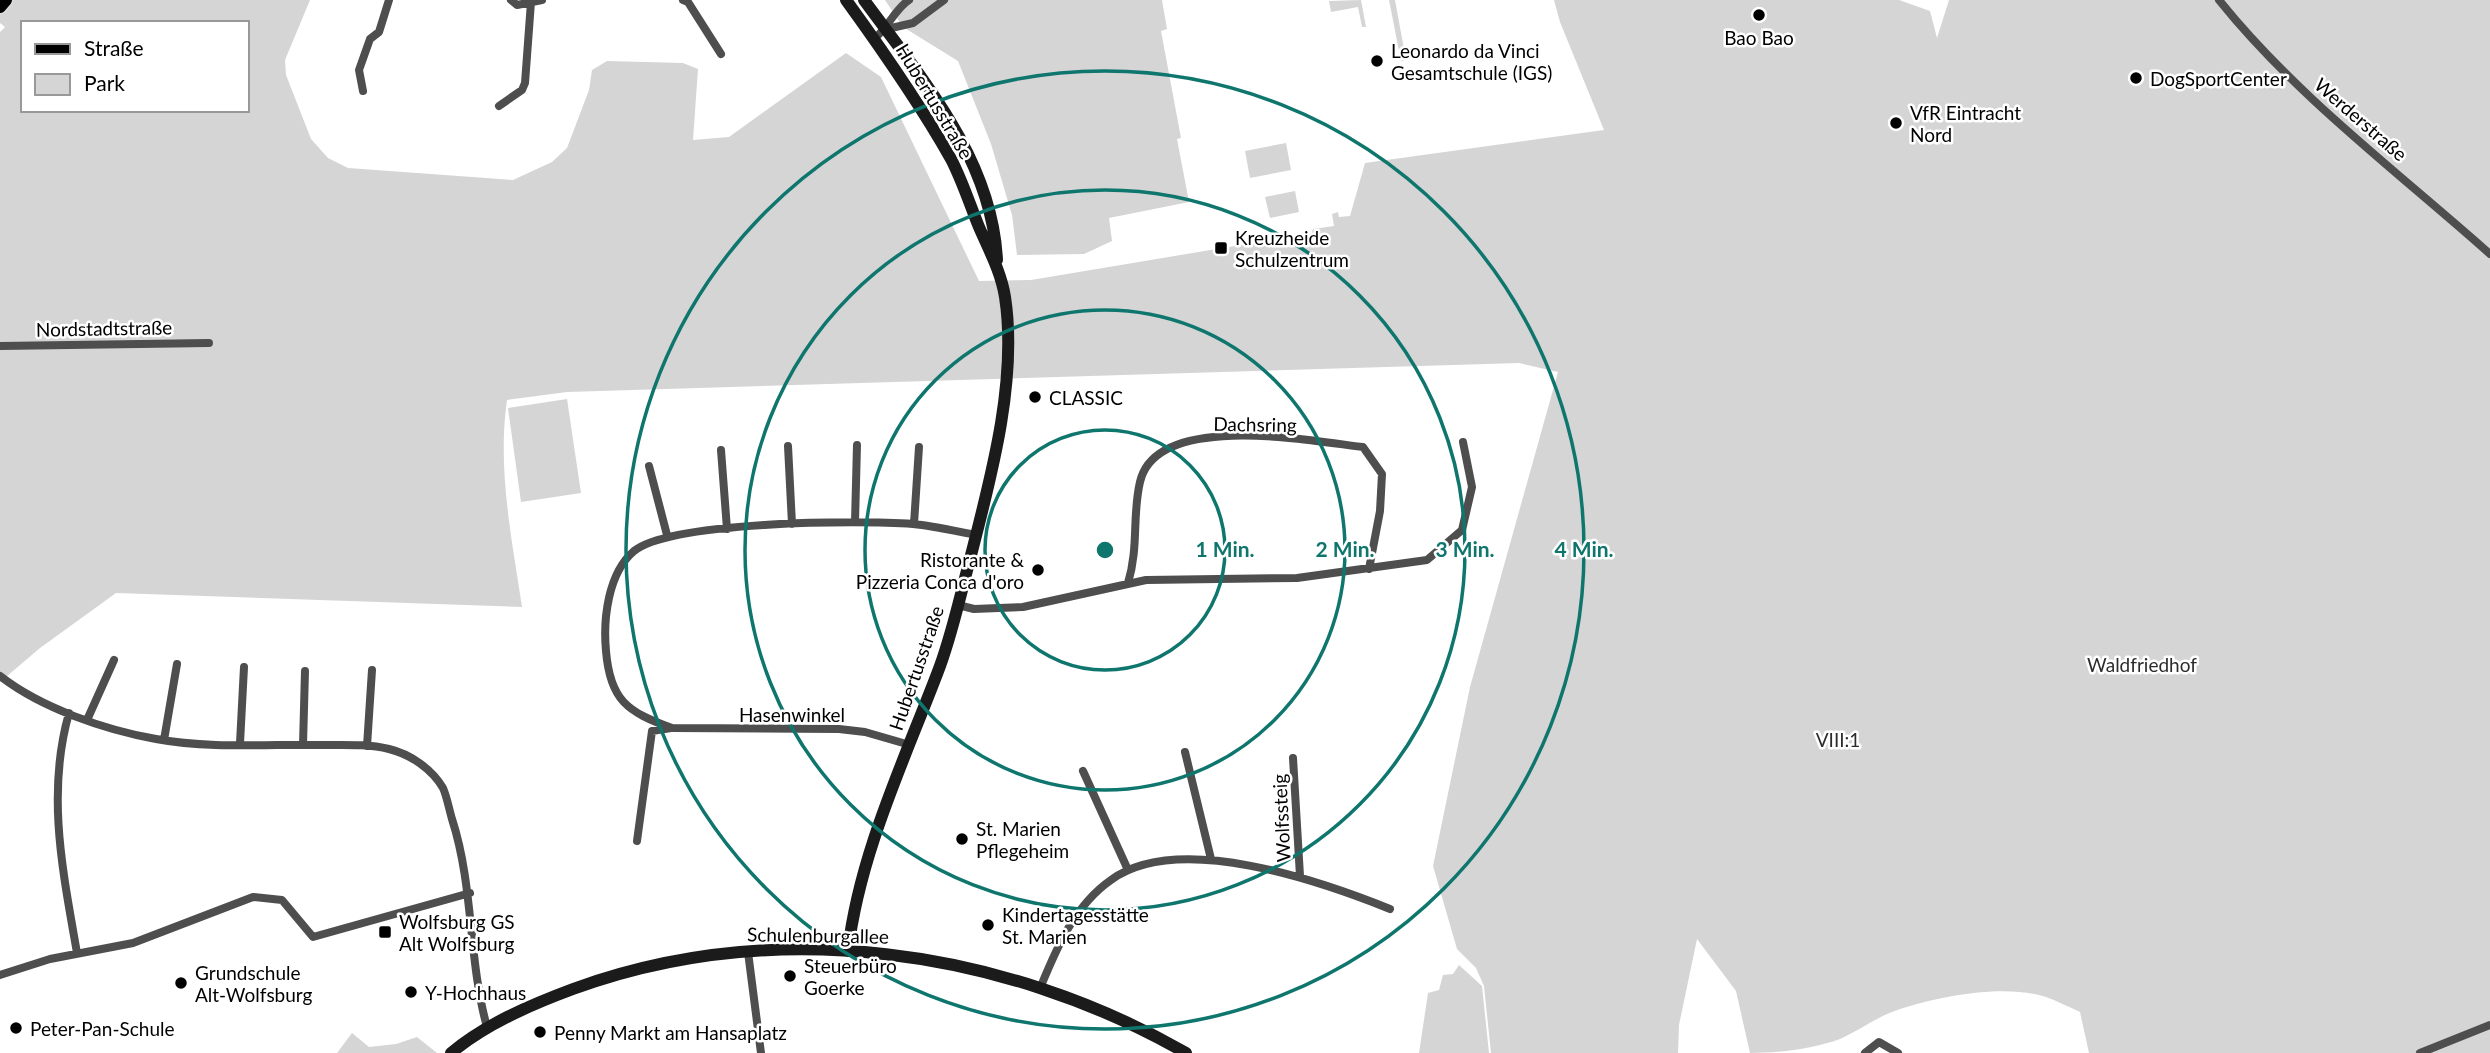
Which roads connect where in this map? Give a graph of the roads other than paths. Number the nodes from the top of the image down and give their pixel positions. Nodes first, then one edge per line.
1 (6, 0) edge
2 (389, 0) edge
3 (511, 0) edge
4 (542, 0) edge
5 (683, 0) edge
6 (846, 0) edge
7 (864, 0) edge
8 (909, 0) edge
9 (944, 0) edge
10 (2219, 0) edge
11 (531, 2) junction
12 (0, 7) edge
13 (887, 29) junction
14 (874, 39) junction
15 (722, 54) dead end
16 (363, 91) dead end
17 (499, 106) dead end
18 (2490, 254) edge
19 (997, 267) junction
20 (209, 343) dead end
21 (0, 346) edge
22 (1463, 442) dead end
23 (857, 445) dead end
24 (788, 446) dead end
25 (919, 447) dead end
26 (721, 450) dead end
27 (649, 466) dead end
28 (855, 522) junction
29 (792, 524) junction
30 (914, 524) junction
31 (727, 529) junction
32 (667, 535) junction
33 (976, 535) junction
34 (1369, 569) junction
35 (1128, 583) junction
36 (958, 605) junction
37 (114, 660) dead end
38 (177, 664) dead end
39 (244, 667) dead end
40 (372, 670) dead end
41 (305, 671) dead end
42 (0, 676) edge
43 (69, 713) junction
44 (87, 720) junction
45 (672, 728) junction
46 (164, 740) junction
47 (240, 743) junction
48 (303, 744) junction
49 (910, 745) junction
50 (367, 746) junction
51 (1185, 752) dead end
52 (1293, 758) dead end
53 (1083, 771) dead end
54 (637, 841) dead end
55 (1211, 859) junction
56 (1128, 870) junction
57 (1300, 876) junction
58 (470, 892) junction
59 (1390, 909) dead end
60 (848, 951) junction
61 (748, 952) junction
62 (77, 953) junction
63 (0, 975) edge
64 (1041, 986) junction
65 (2490, 1025) edge
66 (487, 1027) junction
67 (451, 1053) edge
68 (761, 1053) edge
69 (1186, 1053) edge
70 (1865, 1053) edge
71 (1898, 1053) edge
72 (2420, 1053) edge

1 - 12 main road
2 - 16 street
3 - 11 street
4 - 11 street
5 - 15 street
6 - 14 street, Hubertusstraße
7 - 13 street, Hubertusstraße
8 - 13 street
9 - 13 street
10 - 18 street, Werderstraße
11 - 17 street
13 - 14 street
13 - 19 street, Hubertusstraße
14 - 19 street, Hubertusstraße
19 - 33 street, Hubertusstraße
20 - 21 street, Nordstadtstraße
22 - 34 street
23 - 28 street
24 - 29 street
25 - 30 street
26 - 31 street
27 - 32 street
28 - 29 street, Hasenwinkel
28 - 30 street, Hasenwinkel
29 - 31 street, Hasenwinkel
30 - 33 street, Hasenwinkel
31 - 32 street, Hasenwinkel
32 - 45 street, Hasenwinkel
33 - 36 street, Hubertusstraße
34 - 35 street
34 - 35 street, Dachsring
35 - 36 street
36 - 49 street, Hubertusstraße
37 - 44 street
38 - 46 street
39 - 47 street
40 - 50 street
41 - 48 street
42 - 43 street
43 - 44 street
43 - 62 street
44 - 46 street
45 - 49 street, Hasenwinkel
45 - 54 street
46 - 47 street
47 - 48 street
48 - 50 street
49 - 60 street, Hubertusstraße
50 - 58 street
51 - 55 street
52 - 57 street, Wolfssteig
53 - 56 street
55 - 56 street, Wolfssteig
55 - 57 street, Wolfssteig
56 - 64 street, Wolfssteig
57 - 59 street, Wolfssteig
58 - 62 street
58 - 66 street
60 - 61 street, Schulenburgallee
60 - 64 street, Schulenburgallee
61 - 66 street, Schulenburgallee
61 - 68 street
62 - 63 street
64 - 69 street, Schulenburgallee
65 - 72 street
66 - 67 street, Schulenburgallee
70 - 71 street

